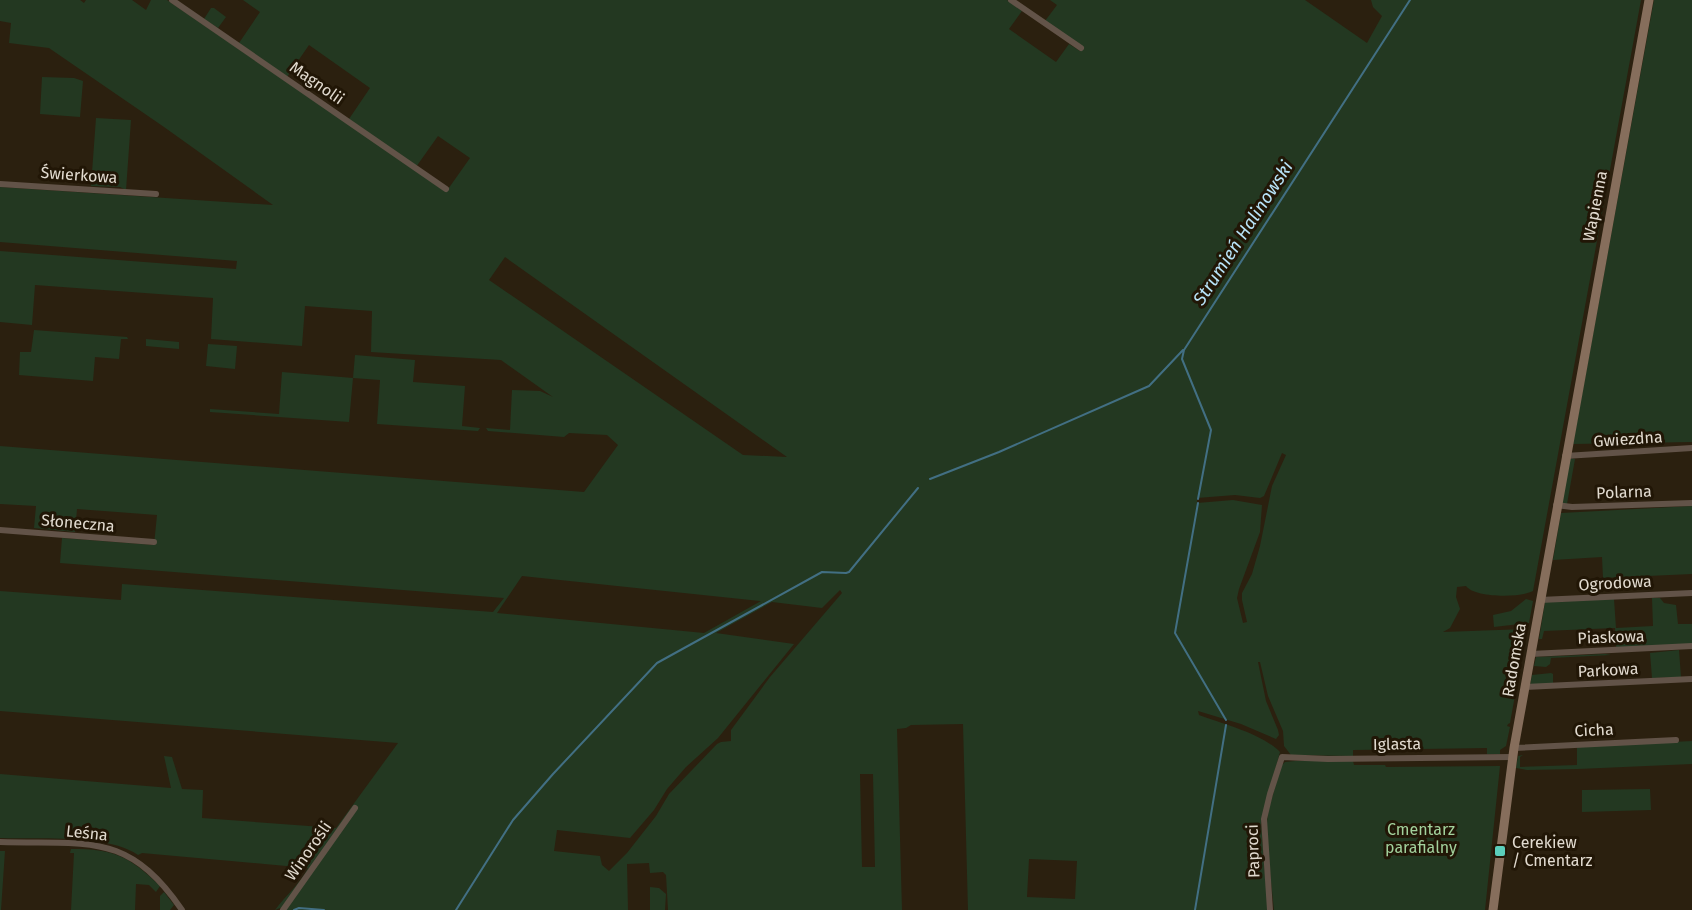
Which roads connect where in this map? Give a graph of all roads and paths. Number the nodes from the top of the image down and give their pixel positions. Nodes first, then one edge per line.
1 (172, 0) edge
2 (1011, 0) edge
3 (1648, 0) edge
4 (1081, 48) dead end
5 (0, 184) edge
6 (446, 189) dead end
7 (156, 194) dead end
8 (1572, 417) joint
9 (1692, 448) edge
10 (1565, 456) junction
11 (1692, 503) edge
12 (1557, 505) junction
13 (0, 530) edge
14 (154, 542) dead end
15 (1692, 593) edge
16 (1540, 600) junction
17 (1692, 646) edge
18 (1531, 654) junction
19 (1692, 679) edge
20 (1525, 687) junction
21 (1676, 740) dead end
22 (1513, 752) junction
23 (1282, 757) joint
24 (355, 808) dead end
25 (0, 842) edge
26 (182, 910) edge
27 (283, 910) edge
28 (1270, 910) edge
29 (1493, 910) edge

1 - 6 street, Magnolii
2 - 4 street
3 - 8 street, Wapienna
5 - 7 street, Świerkowa
8 - 10 street, Radomska
9 - 10 street, Gwiezdna
10 - 12 street, Radomska
11 - 12 street, Polarna
12 - 16 street, Radomska
13 - 14 street, Słoneczna
15 - 16 street, Ogrodowa
16 - 18 street, Radomska
17 - 18 street, Piaskowa
18 - 20 street, Radomska
19 - 20 street, Parkowa
20 - 22 street, Radomska
21 - 22 street, Cicha
22 - 23 street, Iglasta
22 - 29 street, Radomska
23 - 28 street, Paproci
24 - 27 street, Winorośli
25 - 26 street, Leśna

